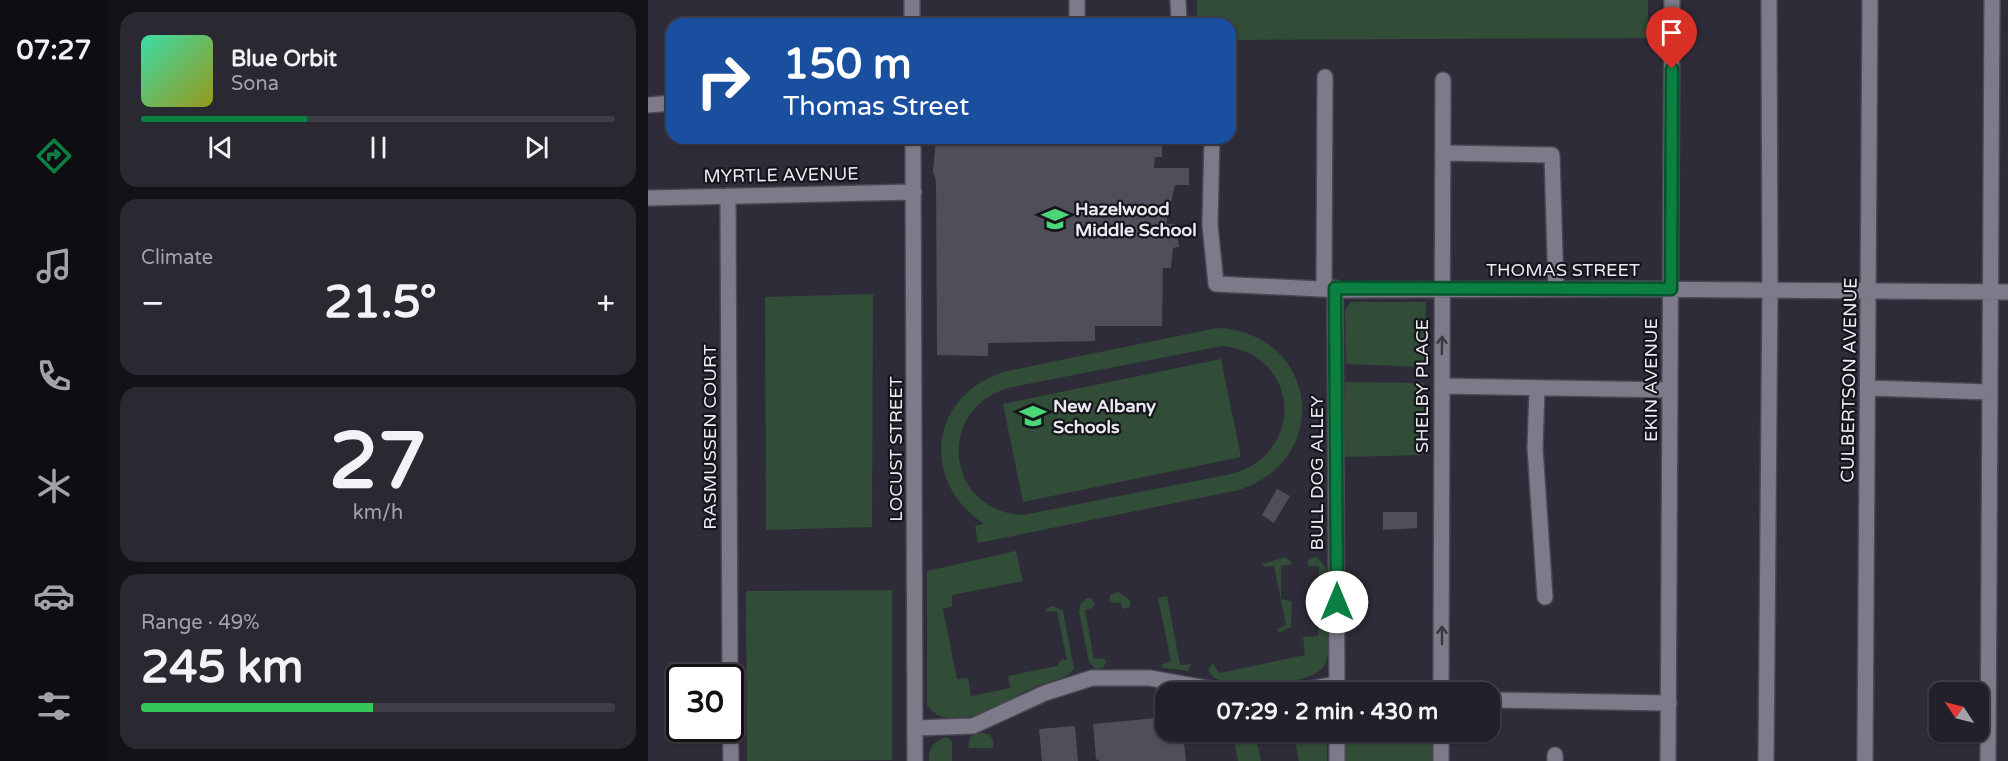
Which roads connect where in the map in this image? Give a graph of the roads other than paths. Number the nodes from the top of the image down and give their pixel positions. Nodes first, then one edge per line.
1 (912, 0) edge
2 (1077, 0) edge
3 (1178, 0) edge
4 (1672, 0) edge
5 (1769, 0) edge
6 (1870, 0) edge
7 (1992, 0) edge
8 (912, 18) edge
9 (1077, 18) edge
10 (1179, 18) edge
11 (1325, 77) dead end
12 (1443, 80) dead end
13 (666, 104) edge
14 (648, 105) edge
15 (914, 144) edge
16 (1212, 144) edge
17 (1443, 153) junction
18 (914, 192) junction
19 (728, 196) junction
20 (648, 198) edge
21 (1330, 288) junction
22 (1443, 289) junction
23 (1556, 289) junction
24 (1671, 289) junction
25 (1770, 290) junction
26 (1870, 292) junction
27 (1991, 292) junction
28 (2008, 292) edge
29 (1442, 386) junction
30 (1537, 388) junction
31 (1868, 388) junction
32 (1670, 390) junction
33 (1990, 392) junction
34 (1545, 597) dead end
35 (730, 664) edge
36 (1166, 681) joint
37 (1172, 682) edge
38 (1337, 682) edge
39 (1441, 682) edge
40 (1500, 700) edge
41 (1669, 703) junction
42 (915, 728) junction
43 (731, 742) edge
44 (1337, 742) edge
45 (1441, 742) edge
46 (731, 761) edge
47 (915, 761) edge
48 (1337, 761) edge
49 (1441, 761) edge
50 (1668, 761) edge
51 (1766, 761) edge
52 (1865, 761) edge
53 (1988, 761) edge

1 - 8 street
2 - 9 street
3 - 10 street
4 - 24 street, EKIN AVENUE
5 - 25 street
6 - 26 street, CULBERTSON AVENUE
7 - 27 street
11 - 21 street, BULL DOG ALLEY
12 - 17 street, SHELBY PLACE
13 - 14 street
15 - 18 street, LOCUST STREET
16 - 21 street, THOMAS STREET
17 - 22 street, SHELBY PLACE
17 - 23 street
18 - 19 street, MYRTLE AVENUE
18 - 42 street, LOCUST STREET
19 - 20 street, MYRTLE AVENUE
19 - 35 street, RASMUSSEN COURT
21 - 22 street, THOMAS STREET
21 - 38 street, BULL DOG ALLEY
22 - 23 street, THOMAS STREET
29 -> 22 street, SHELBY PLACE
23 - 24 street, THOMAS STREET
24 - 25 street, THOMAS STREET
24 - 32 street, EKIN AVENUE
25 - 26 street, THOMAS STREET
25 - 51 street
26 - 27 street, THOMAS STREET
26 - 31 street, CULBERTSON AVENUE
27 - 28 street, THOMAS STREET
27 - 33 street
29 - 30 street
39 -> 29 street, SHELBY PLACE
30 - 32 street
30 - 34 street
31 - 33 street
31 - 52 street, CULBERTSON AVENUE
32 - 41 street, EKIN AVENUE
33 - 53 street
36 - 37 street
36 - 42 street
40 - 41 street
41 - 50 street, EKIN AVENUE
42 - 47 street, LOCUST STREET
43 - 46 street
44 - 48 street
45 - 49 street

